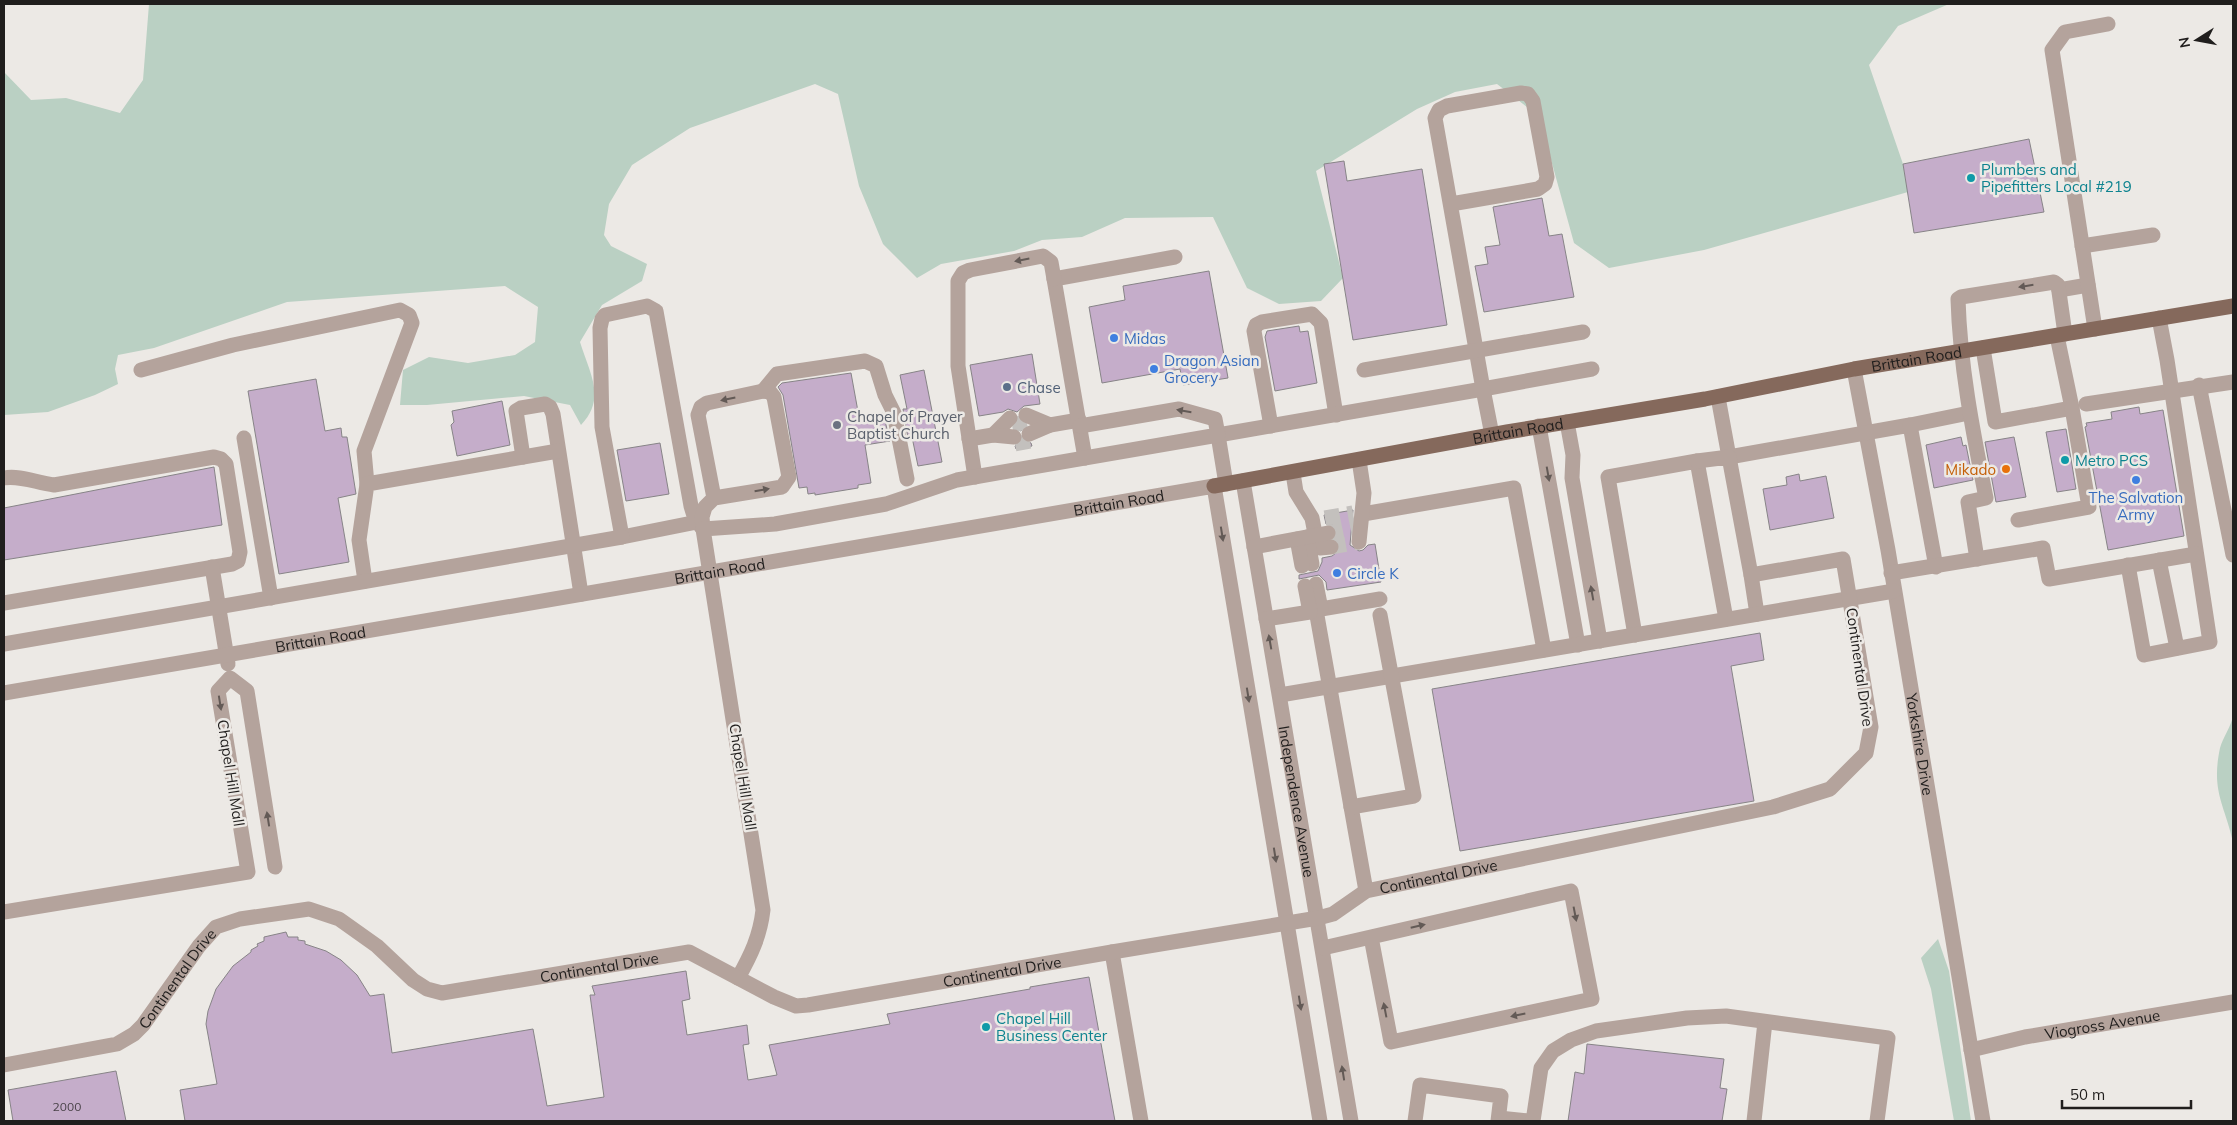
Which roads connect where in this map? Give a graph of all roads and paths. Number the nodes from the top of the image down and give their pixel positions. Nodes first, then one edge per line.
1 (2108, 24) dead end
2 (1451, 204) junction
3 (2153, 234) dead end
4 (2082, 246) junction
5 (1175, 257) dead end
6 (1054, 279) junction
7 (2088, 285) junction
8 (2059, 290) junction
9 (2233, 306) edge
10 (2159, 318) junction
11 (2095, 329) junction
12 (1583, 332) dead end
13 (2061, 335) junction
14 (1983, 348) junction
15 (1477, 350) junction
16 (1961, 352) junction
17 (1592, 369) dead end
18 (1854, 369) junction
19 (141, 370) dead end
20 (1364, 370) dead end
21 (2233, 382) edge
22 (2199, 385) junction
23 (1484, 388) junction
24 (763, 391) junction
25 (2171, 391) junction
26 (1718, 396) junction
27 (2079, 406) junction
28 (1969, 413) junction
29 (1336, 414) junction
30 (1567, 422) junction
31 (1079, 423) junction
32 (1050, 425) junction
33 (1910, 425) junction
34 (1271, 426) junction
35 (1539, 426) junction
36 (1866, 431) junction
37 (993, 435) junction
38 (1218, 435) junction
39 (1492, 435) junction
40 (244, 438) dead end
41 (969, 439) junction
42 (558, 451) junction
43 (522, 457) junction
44 (1729, 457) junction
45 (1085, 458) junction
46 (1359, 460) junction
47 (1697, 461) junction
48 (1293, 472) junction
49 (975, 477) junction
50 (4, 478) edge
51 (907, 479) dead end
52 (1244, 481) junction
53 (366, 484) junction
54 (1220, 485) junction
55 (714, 498) junction
56 (2018, 520) dead end
57 (700, 526) junction
58 (1317, 533) junction
59 (622, 537) junction
60 (572, 546) junction
61 (1254, 547) junction
62 (2196, 554) junction
63 (2233, 556) edge
64 (1977, 559) junction
65 (2159, 560) junction
66 (1307, 566) dead end
67 (2128, 566) junction
68 (212, 567) junction
69 (1936, 567) junction
70 (711, 572) junction
71 (1892, 573) junction
72 (1751, 575) junction
73 (365, 581) junction
74 (1310, 585) dead end
75 (1894, 591) junction
76 (581, 594) junction
77 (271, 598) junction
78 (1850, 598) junction
79 (1380, 599) dead end
80 (4, 603) edge
81 (219, 607) junction
82 (1315, 610) junction
83 (1757, 614) junction
84 (1380, 615) dead end
85 (1266, 619) junction
86 (1726, 619) junction
87 (1635, 635) junction
88 (1600, 641) junction
89 (4, 644) edge
90 (1578, 644) junction
91 (2177, 648) junction
92 (1544, 650) junction
93 (226, 656) junction
94 (1392, 676) junction
95 (230, 678) junction
96 (1330, 687) junction
97 (4, 694) edge
98 (1280, 695) junction
99 (1351, 806) junction
100 (276, 867) dead end
101 (1366, 891) junction
102 (4, 912) edge
103 (1318, 918) junction
104 (1286, 924) junction
105 (1371, 937) junction
106 (1323, 948) junction
107 (1112, 952) junction
108 (738, 978) junction
109 (2233, 1002) edge
110 (1764, 1022) junction
111 (1971, 1050) junction
112 (4, 1065) edge
113 (1498, 1119) edge
114 (1141, 1121) edge
115 (1320, 1121) edge
116 (1351, 1121) edge
117 (1415, 1121) edge
118 (1531, 1121) edge
119 (1754, 1121) edge
120 (1877, 1121) edge
121 (1983, 1121) edge

1 - 4 street
2 - 2 street
2 - 15 street
3 - 4 street
4 - 7 street
5 - 6 street
6 - 31 street
6 -> 41 street
7 - 8 street
7 - 11 street
8 - 13 street
8 -> 16 street
9 - 10 main road, Brittain Road
10 - 11 main road, Brittain Road
10 - 25 street
11 - 13 main road, Brittain Road
12 - 15 street
13 - 14 main road, Brittain Road
13 - 27 street
14 - 16 main road, Brittain Road
14 - 27 street
15 - 20 street
15 - 23 street
16 - 18 main road, Brittain Road
16 - 28 street
17 - 23 street
18 - 26 main road, Brittain Road
18 - 36 street, Yorkshire Drive
19 - 53 street
21 - 22 street
22 - 25 street
22 - 63 street
23 - 29 street
23 - 39 street
24 - 51 street
24 -> 55 street
55 -> 24 street
25 - 27 street
25 - 62 street
26 - 30 main road, Brittain Road
26 - 44 street
27 - 56 street
28 - 33 street
28 - 64 street
29 - 34 street
29 - 34 street
30 - 35 main road, Brittain Road
88 -> 30 street
31 - 32 street
38 -> 31 street
31 - 45 street
32 - 32 street
33 - 36 street
33 - 69 street
34 - 38 street
35 - 39 main road, Brittain Road
35 -> 90 street
36 - 44 street
36 - 71 street, Yorkshire Drive
37 - 37 street
37 - 41 street
38 - 45 street
38 - 54 street, Independence Avenue
39 - 46 main road, Brittain Road
40 - 77 street
41 - 49 street
42 - 43 street
42 - 43 street
42 - 60 street
43 - 53 street
44 - 47 street
44 - 72 street
45 - 49 street
46 - 48 main road, Brittain Road
46 - 92 street
47 - 86 street
47 - 87 street
48 - 52 main road, Brittain Road
48 - 58 street
49 - 57 street
50 - 68 street
52 - 54 main road, Brittain Road
52 - 61 street, Independence Avenue
53 - 73 street
54 - 70 street, Brittain Road
54 -> 104 street, Independence Avenue
55 - 57 street
57 - 59 street
57 - 59 street
57 - 70 street, Chapel Hill Mall
58 - 61 street
58 - 66 street
59 - 60 street
60 - 73 street
60 - 76 street
61 - 85 street, Independence Avenue
62 - 65 street
62 - 91 street
64 - 67 street
64 - 69 street
65 - 67 street
65 - 91 street
67 - 91 street
68 - 80 street
68 - 81 street
69 - 71 street
70 - 76 street, Brittain Road
70 - 108 street, Chapel Hill Mall
71 - 75 street, Yorkshire Drive
72 - 78 street
72 - 83 street
73 - 77 street
74 - 82 street
75 - 78 street, Continental Drive
75 - 111 street, Yorkshire Drive
76 - 93 street, Brittain Road
77 - 81 street
78 - 83 street
78 - 101 street, Continental Drive
79 - 82 street
81 - 89 street
81 - 93 street
82 - 85 street
82 - 96 street
83 - 86 street
84 - 94 street
98 -> 85 street, Independence Avenue
86 - 87 street
87 - 88 street
88 - 90 street
90 - 92 street
92 - 94 street
93 - 95 street
93 - 97 street, Brittain Road
94 - 96 street
94 - 99 street
100 -> 95 street, Chapel Hill Mall
95 -> 102 street, Chapel Hill Mall
96 - 98 street
96 - 99 street
98 - 103 street, Independence Avenue
99 - 101 street
101 - 103 street, Continental Drive
103 - 104 street, Continental Drive
103 - 106 street, Independence Avenue
104 - 107 street, Continental Drive
104 -> 115 street, Independence Avenue
105 -> 105 street
105 - 106 street
116 -> 106 street, Independence Avenue
107 - 108 street, Continental Drive
107 - 114 street
108 - 112 street, Continental Drive
109 - 111 street, Viogross Avenue
110 - 118 street
110 - 119 street
110 - 120 street
111 - 121 street, Yorkshire Drive
113 - 117 street
113 - 118 street

